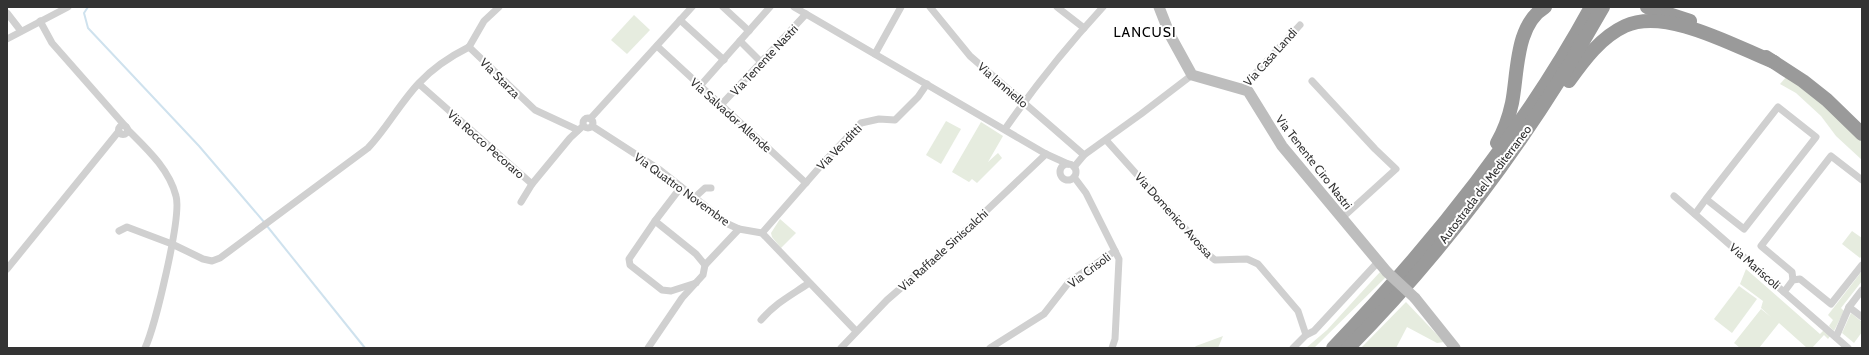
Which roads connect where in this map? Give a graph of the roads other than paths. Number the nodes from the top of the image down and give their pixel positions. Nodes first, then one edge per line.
1 (68, 7) edge
2 (499, 7) edge
3 (692, 7) edge
4 (723, 7) edge
5 (770, 7) edge
6 (794, 7) edge
7 (901, 7) edge
8 (930, 7) edge
9 (1057, 7) edge
10 (1104, 7) edge
11 (1158, 7) edge
12 (1545, 7) edge
13 (1585, 7) edge
14 (1591, 7) edge
15 (1603, 7) edge
16 (1647, 7) edge
17 (7, 13) edge
18 (806, 14) junction
19 (680, 20) junction
20 (40, 21) junction
21 (1300, 25) dead end
22 (1084, 28) junction
23 (21, 31) junction
24 (749, 31) junction
25 (7, 39) edge
26 (740, 41) junction
27 (657, 46) junction
28 (469, 47) junction
29 (875, 54) junction
30 (724, 60) junction
31 (761, 62) junction
32 (1774, 62) junction
33 (1192, 75) junction
34 (1312, 81) dead end
35 (419, 84) junction
36 (927, 84) junction
37 (700, 86) junction
38 (1543, 86) junction
39 (1241, 89) junction
40 (1024, 102) junction
41 (721, 106) junction
42 (591, 122) junction
43 (581, 128) junction
44 (1005, 129) junction
45 (123, 131) junction
46 (1862, 134) edge
47 (1106, 140) junction
48 (1046, 154) junction
49 (1084, 155) junction
50 (1506, 160) junction
51 (1071, 165) junction
52 (1060, 170) junction
53 (1074, 177) junction
54 (1862, 180) edge
55 (806, 183) junction
56 (532, 184) junction
57 (681, 188) junction
58 (711, 188) dead end
59 (1674, 196) dead end
60 (694, 198) junction
61 (1706, 200) junction
62 (521, 202) dead end
63 (1695, 214) junction
64 (1342, 218) junction
65 (655, 221) junction
66 (739, 229) junction
67 (119, 231) dead end
68 (762, 233) junction
69 (172, 244) junction
70 (1115, 251) junction
71 (1378, 262) junction
72 (706, 265) junction
73 (1862, 265) edge
74 (7, 269) edge
75 (1794, 280) junction
76 (809, 283) junction
77 (692, 286) junction
78 (1862, 290) edge
79 (1784, 292) junction
80 (1376, 303) junction
81 (1849, 307) junction
82 (1862, 317) edge
83 (761, 320) dead end
84 (856, 331) junction
85 (1306, 335) junction
86 (1836, 337) junction
87 (845, 346) edge
88 (145, 348) edge
89 (648, 348) edge
90 (990, 348) edge
91 (1112, 348) edge
92 (1293, 348) edge
93 (1333, 348) edge
94 (1348, 348) edge
95 (1455, 348) edge
96 (1848, 348) edge

1 - 20 street
2 - 28 street
3 - 19 street
4 - 24 street
5 - 24 street
6 - 18 street
7 - 29 street
8 - 40 street, Via Ianniello
9 - 22 street
10 - 22 street
11 - 33 street
12 - 80 highway
13 - 38 highway
14 - 38 highway
15 - 50 highway, Autostrada del Mediterraneo
16 - 32 highway
17 - 23 street
18 - 29 street
18 - 31 street, Via Tenente Nastri
19 - 27 street
19 - 30 street
20 - 23 street
20 - 45 street
21 - 39 street, Via Casa Landi
22 - 40 street
23 - 25 street
24 - 26 street
26 - 30 street
26 - 31 street
27 - 37 street, Via Salvador Allende
27 - 42 street
28 - 35 street
28 - 43 street, Via Starza
29 - 36 street
30 - 37 street
31 - 41 street, Via Tenente Nastri
32 - 46 highway
32 - 50 highway
33 - 39 street, Via Tenente Ciro Nastri
33 - 47 street
34 - 64 street
35 - 56 street, Via Rocco Pecoraro
35 - 69 street
36 - 44 street
36 - 55 street, Via Venditti
37 - 41 street, Via Salvador Allende
38 - 80 highway, Autostrada del Mediterraneo
39 - 64 street, Via Tenente Ciro Nastri
40 - 44 street
40 - 49 street, Via Ianniello
41 - 55 street, Via Salvador Allende
42 - 43 street, Via Rocco Pecoraro
42 - 57 street, Via Quattro Novembre
43 - 56 street, Via Rocco Pecoraro
44 - 48 street
45 - 69 street
45 - 74 street
47 - 49 street
47 - 85 street, Via Domenico Avossa
48 - 51 street
48 - 52 street
48 - 84 street, Via Raffaele Siniscalchi
49 - 51 street
50 - 94 highway, Autostrada del Mediterraneo
51 - 52 street
51 - 53 street
52 - 53 street
53 - 70 street
54 - 75 street
55 - 68 street, Via Venditti
56 - 62 street
57 - 60 street, Via Quattro Novembre
57 - 65 street
58 - 60 street
59 - 63 street, Via Mariscoli
60 - 66 street, Via Quattro Novembre
61 - 61 street
61 - 63 street
63 - 79 street, Via Mariscoli
64 - 71 street, Via Tenente Ciro Nastri
65 - 72 street
65 - 77 street
66 - 68 street, Via Quattro Novembre
66 - 72 street
67 - 69 street
68 - 76 street
69 - 88 street
70 - 90 street, Via Crisoli
70 - 91 street
71 - 85 street
71 - 95 street, Via Tenente Ciro Nastri, bridge
72 - 77 street
73 - 75 street
75 - 79 street
76 - 83 street
76 - 84 street
77 - 89 street
78 - 81 street
79 - 86 street, Via Mariscoli
80 - 93 highway, Autostrada del Mediterraneo
81 - 82 street
81 - 86 street
84 - 87 street, Via Raffaele Siniscalchi
85 - 92 street
86 - 96 street, Via Mariscoli

